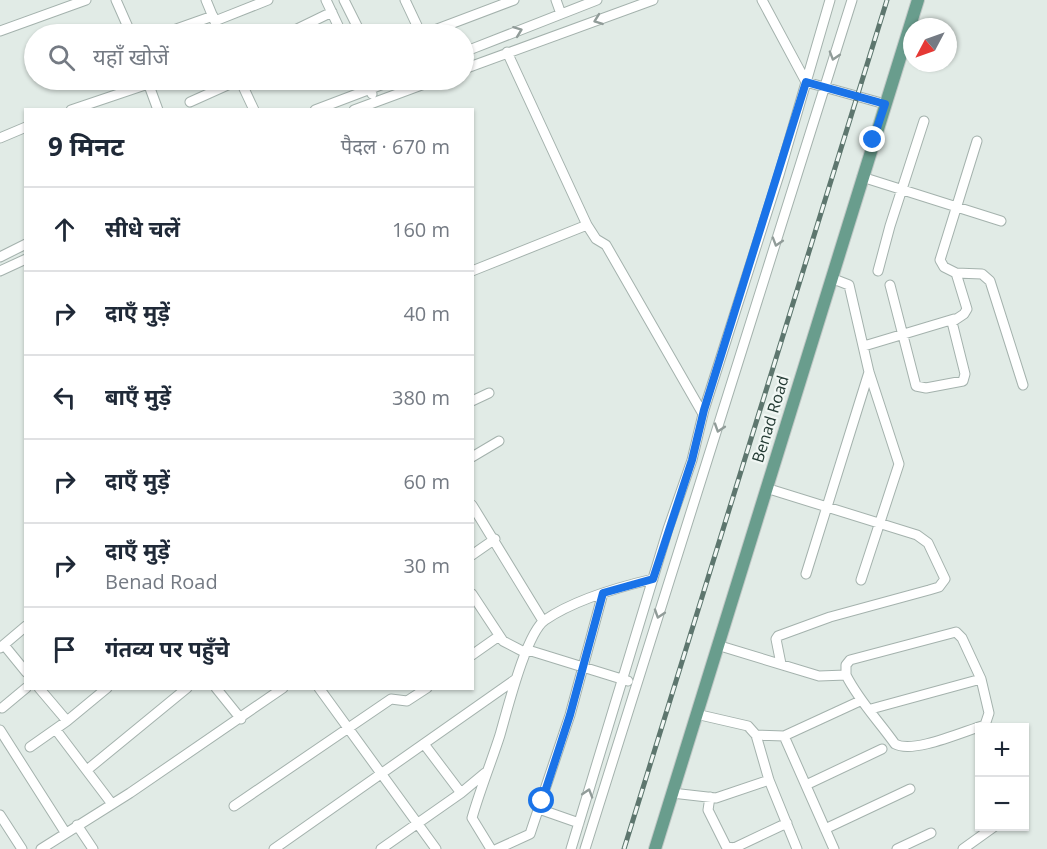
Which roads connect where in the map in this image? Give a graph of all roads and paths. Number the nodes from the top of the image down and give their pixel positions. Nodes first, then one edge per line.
1 (86, 0) edge
2 (116, 0) edge
3 (207, 0) edge
4 (268, 0) edge
5 (326, 0) edge
6 (344, 0) edge
7 (405, 0) edge
8 (514, 0) edge
9 (556, 0) edge
10 (597, 0) edge
11 (653, 0) edge
12 (762, 0) edge
13 (830, 0) edge
14 (852, 0) edge
15 (918, 0) edge
16 (332, 12) junction
17 (561, 14) junction
18 (214, 19) junction
19 (127, 24) edge
20 (196, 24) edge
21 (216, 24) edge
22 (307, 24) edge
23 (337, 24) edge
24 (356, 24) edge
25 (417, 24) edge
26 (449, 24) edge
27 (0, 31) edge
28 (474, 48) edge
29 (507, 52) junction
30 (474, 65) edge
31 (806, 82) junction
32 (825, 87) junction
33 (126, 90) edge
34 (151, 90) edge
35 (216, 90) edge
36 (244, 90) edge
37 (367, 90) edge
38 (370, 90) edge
39 (390, 90) edge
40 (408, 90) edge
41 (392, 96) junction
42 (189, 102) dead end
43 (376, 102) junction
44 (885, 104) junction
45 (76, 108) edge
46 (157, 108) edge
47 (253, 108) edge
48 (320, 108) edge
49 (360, 108) edge
50 (924, 120) dead end
51 (24, 128) edge
52 (0, 138) edge
53 (977, 141) dead end
54 (862, 177) junction
55 (901, 189) junction
56 (955, 207) junction
57 (1001, 221) dead end
58 (587, 225) junction
59 (24, 245) edge
60 (0, 257) edge
61 (24, 260) edge
62 (474, 270) edge
63 (0, 271) edge
64 (878, 271) dead end
65 (956, 273) junction
66 (831, 278) junction
67 (891, 285) dead end
68 (954, 319) junction
69 (904, 333) junction
70 (864, 346) junction
71 (869, 372) junction
72 (1023, 385) dead end
73 (489, 393) dead end
74 (474, 400) edge
75 (703, 414) junction
76 (498, 441) dead end
77 (474, 457) edge
78 (766, 488) junction
79 (826, 508) junction
80 (474, 509) edge
81 (879, 525) junction
82 (495, 539) junction
83 (474, 554) edge
84 (806, 574) dead end
85 (653, 579) junction
86 (861, 580) dead end
87 (603, 593) junction
88 (474, 600) edge
89 (543, 621) junction
90 (24, 628) edge
91 (499, 636) junction
92 (717, 645) junction
93 (2, 646) edge
94 (527, 651) junction
95 (474, 654) edge
96 (781, 664) junction
97 (582, 668) junction
98 (24, 670) edge
99 (846, 675) junction
100 (516, 679) junction
101 (623, 679) junction
102 (981, 679) junction
103 (636, 684) junction
104 (24, 690) edge
105 (41, 690) edge
106 (105, 690) edge
107 (186, 690) edge
108 (218, 690) edge
109 (280, 690) edge
110 (320, 690) edge
111 (424, 690) edge
112 (860, 701) junction
113 (2, 708) dead end
114 (871, 709) junction
115 (696, 714) junction
116 (241, 719) junction
117 (67, 722) junction
118 (348, 728) junction
119 (0, 730) edge
120 (56, 730) junction
121 (756, 735) junction
122 (784, 736) junction
123 (424, 744) junction
124 (30, 747) dead end
125 (882, 749) dead end
126 (87, 770) junction
127 (381, 772) junction
128 (484, 773) junction
129 (770, 780) junction
130 (806, 785) junction
131 (910, 789) dead end
132 (461, 793) junction
133 (672, 793) junction
134 (710, 797) junction
135 (112, 804) junction
136 (234, 806) dead end
137 (540, 809) junction
138 (0, 815) edge
139 (417, 823) junction
140 (579, 823) junction
141 (787, 823) junction
142 (77, 825) junction
143 (825, 829) junction
144 (988, 831) edge
145 (65, 832) junction
146 (931, 833) dead end
147 (735, 848) edge
148 (22, 849) edge
149 (41, 849) edge
150 (93, 849) edge
151 (274, 849) edge
152 (381, 849) edge
153 (436, 849) edge
154 (491, 849) edge
155 (497, 849) edge
156 (571, 849) edge
157 (585, 849) edge
158 (655, 849) edge
159 (797, 849) edge
160 (834, 849) edge
161 (897, 849) edge
162 (963, 849) edge

1 - 27 street
2 - 19 street
3 - 18 street
4 - 18 street
5 - 16 street
6 - 24 street
7 - 25 street
8 - 26 street
9 - 17 street
10 - 17 street
11 -> 29 street
12 - 31 street
13 - 31 street
14 -> 32 street
15 - 44 main road, Benad Road
16 - 22 street
16 - 23 street
28 -> 17 street
18 - 20 street
18 - 21 street
29 - 30 street
29 - 58 street
31 - 32 street
31 - 75 street
32 - 44 street
32 -> 103 street
33 - 45 street
34 - 46 street
35 - 42 street
36 - 47 street
37 - 48 street
38 - 43 street
39 - 41 street
40 - 41 street
41 - 43 street
43 - 49 street
44 - 54 main road, Benad Road
50 - 55 street
51 - 52 street
53 - 56 street
54 - 55 street
54 - 66 main road, Benad Road
55 - 56 street
55 - 64 street
56 - 57 street
56 - 65 street
58 - 62 street
58 - 75 street
59 - 60 street
61 - 63 street
65 - 68 street
65 - 72 street
66 - 70 street
66 - 78 main road, Benad Road
67 - 69 street
68 - 69 street
68 - 69 street
69 - 70 street
70 - 71 street
71 - 79 street
71 - 81 street
73 - 74 street
75 - 85 street
76 - 77 street
78 - 79 street
78 - 92 main road, Benad Road
79 - 81 street
79 - 84 street
80 - 82 street
81 - 86 street
81 - 96 street
82 - 83 street
82 - 89 street
85 - 87 street
85 - 101 street
87 - 89 street
87 - 97 street
88 - 91 street
89 - 94 street
90 - 93 street
91 - 94 street
91 - 95 street
92 - 96 street
92 - 115 main road, Benad Road
93 - 98 street
94 - 97 street
94 - 100 street
96 - 99 street
97 - 101 street
97 - 137 street
99 - 102 street
99 - 112 street
100 - 123 street
100 - 128 street
101 - 103 street
140 -> 101 street
102 - 114 street
102 - 114 street
103 - 157 street
104 - 113 street
105 - 117 street
106 - 117 street
107 - 126 street
108 - 116 street
109 - 116 street
110 - 118 street
111 - 118 street
112 - 114 street
112 - 122 street
115 - 121 street
115 - 133 main road, Benad Road
116 - 135 street
117 - 120 street
118 - 127 street
118 - 136 street
119 - 145 street
120 - 124 street
120 - 126 street
121 - 122 street
121 - 129 street
122 - 130 street
123 - 127 street
123 - 132 street
125 - 130 street
126 - 135 street
127 - 139 street
127 - 151 street
128 - 132 street
128 - 154 street
129 - 134 street
129 - 141 street
130 - 143 street
131 - 143 street
132 - 139 street
133 - 134 street
133 - 158 main road, Benad Road
134 - 147 street
135 - 142 street
137 - 140 street
137 - 155 street
138 - 148 street
139 - 152 street
139 - 153 street
140 - 156 street
141 - 147 street
141 - 159 street
142 - 145 street
142 - 150 street
143 - 160 street
144 - 162 street
145 - 149 street
146 - 161 street

